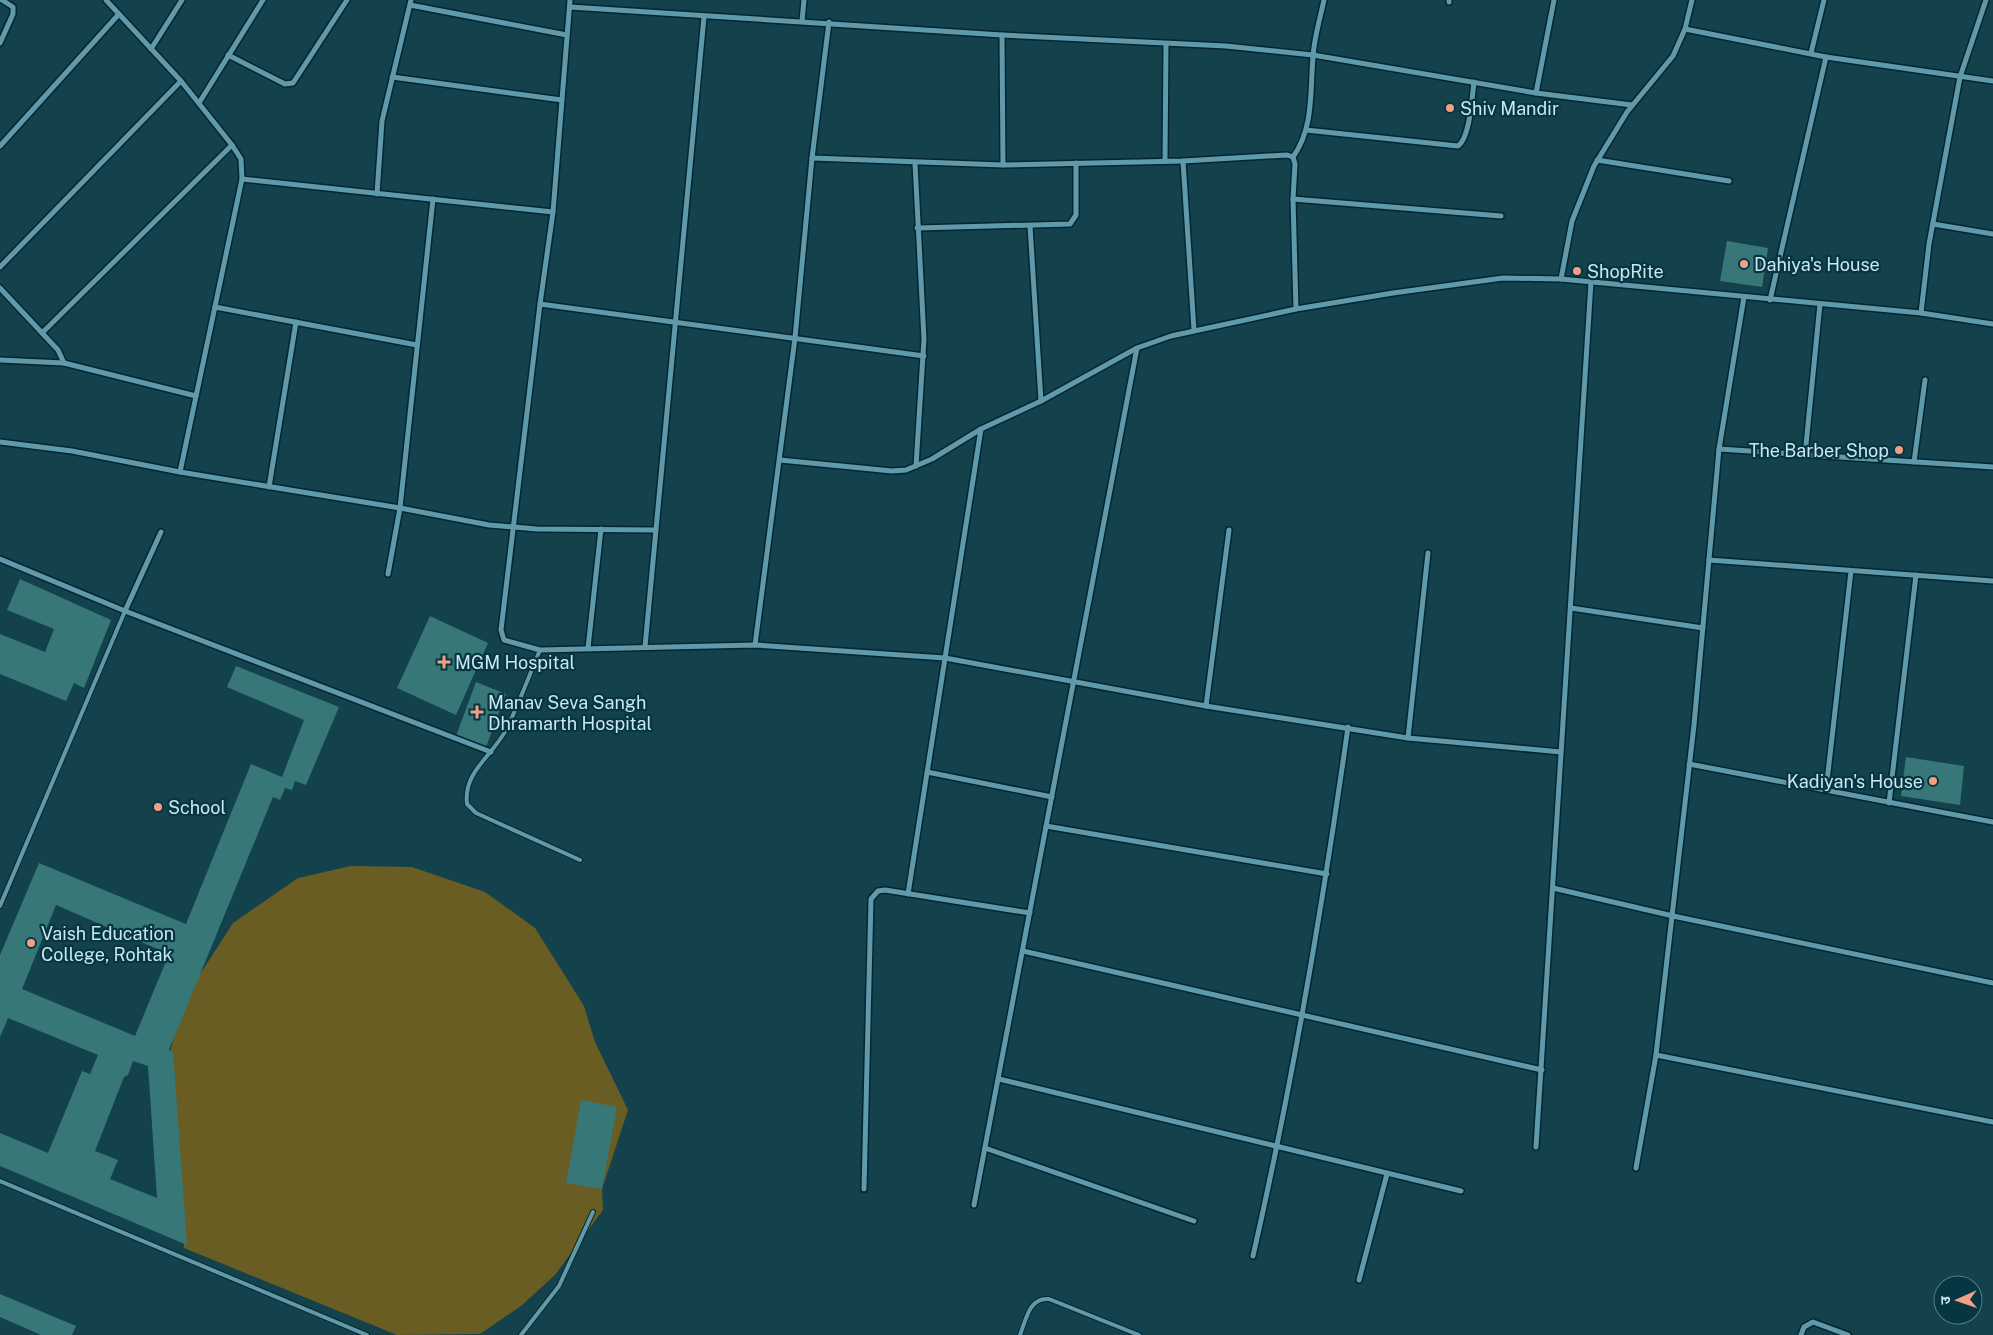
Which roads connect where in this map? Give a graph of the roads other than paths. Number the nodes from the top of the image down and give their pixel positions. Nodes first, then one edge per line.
1 (2, 0) edge
2 (106, 0) edge
3 (182, 0) edge
4 (263, 0) edge
5 (347, 0) edge
6 (570, 0) edge
7 (804, 0) edge
8 (1324, 0) edge
9 (1554, 0) edge
10 (1692, 0) edge
11 (1824, 0) edge
12 (1986, 0) edge
13 (411, 2) edge
14 (570, 7) junction
15 (119, 14) junction
16 (704, 17) junction
17 (802, 21) junction
18 (829, 22) junction
19 (1685, 29) junction
20 (567, 35) junction
21 (1002, 35) junction
22 (0, 44) edge
23 (1166, 44) junction
24 (151, 49) junction
25 (1811, 53) junction
26 (1313, 55) junction
27 (228, 56) junction
28 (1826, 57) junction
29 (392, 77) junction
30 (1960, 77) junction
31 (181, 81) junction
32 (1993, 81) edge
33 (1474, 82) junction
34 (1536, 93) junction
35 (562, 100) junction
36 (199, 102) junction
37 (1632, 105) junction
38 (1306, 130) junction
39 (232, 145) junction
40 (0, 146) edge
41 (1292, 157) junction
42 (812, 158) junction
43 (1183, 160) junction
44 (1598, 160) junction
45 (1165, 161) junction
46 (915, 163) junction
47 (1076, 163) junction
48 (1003, 165) junction
49 (242, 179) junction
50 (1729, 181) dead end
51 (377, 194) junction
52 (432, 199) junction
53 (1293, 199) junction
54 (553, 212) junction
55 (1501, 216) dead end
56 (1933, 224) junction
57 (1030, 226) junction
58 (917, 228) junction
59 (1993, 234) edge
60 (0, 267) edge
61 (1561, 279) junction
62 (1591, 282) junction
63 (0, 288) edge
64 (1744, 297) junction
65 (1770, 300) junction
66 (540, 304) junction
67 (1820, 304) junction
68 (215, 307) junction
69 (1296, 310) junction
70 (1921, 313) junction
71 (296, 322) junction
72 (674, 322) junction
73 (1993, 324) edge
74 (1194, 330) junction
75 (42, 333) junction
76 (795, 338) junction
77 (417, 345) junction
78 (1137, 348) junction
79 (924, 356) junction
80 (0, 360) edge
81 (64, 363) junction
82 (1925, 380) dead end
83 (196, 396) junction
84 (1041, 401) junction
85 (982, 428) junction
86 (0, 442) edge
87 (1719, 449) junction
88 (1805, 455) junction
89 (780, 460) junction
90 (1914, 462) junction
91 (916, 466) junction
92 (1993, 467) edge
93 (180, 472) junction
94 (269, 487) junction
95 (400, 508) junction
96 (514, 528) junction
97 (601, 529) junction
98 (655, 530) junction
99 (1230, 530) dead end
100 (161, 532) dead end
101 (1428, 553) dead end
102 (0, 559) edge
103 (1709, 560) junction
104 (1851, 571) junction
105 (388, 574) dead end
106 (1916, 575) junction
107 (1993, 581) edge
108 (1571, 608) junction
109 (125, 611) junction
110 (1703, 628) junction
111 (755, 645) junction
112 (645, 646) junction
113 (588, 648) junction
114 (540, 650) junction
115 (945, 658) junction
116 (1074, 682) junction
117 (1206, 706) junction
118 (1348, 727) junction
119 (1408, 738) junction
120 (491, 752) junction
121 (1561, 752) junction
122 (1689, 764) junction
123 (928, 772) junction
124 (1826, 790) junction
125 (1052, 797) junction
126 (1889, 802) junction
127 (1993, 822) edge
128 (1046, 826) junction
129 (580, 860) dead end
130 (1327, 874) junction
131 (1553, 888) junction
132 (0, 889) edge
133 (6, 892) junction
134 (908, 894) junction
135 (0, 906) edge
136 (1030, 913) junction
137 (1673, 916) junction
138 (1023, 951) junction
139 (1993, 983) edge
140 (1302, 1015) junction
141 (1656, 1055) junction
142 (1542, 1070) junction
143 (998, 1078) junction
144 (1993, 1122) edge
145 (986, 1148) junction
146 (1278, 1148) junction
147 (1536, 1148) dead end
148 (1636, 1168) dead end
149 (1387, 1174) junction
150 (0, 1181) edge
151 (864, 1189) dead end
152 (1461, 1191) dead end
153 (974, 1205) dead end
154 (592, 1212) dead end
155 (1194, 1221) dead end
156 (1253, 1256) dead end
157 (1359, 1280) dead end
158 (367, 1335) edge
159 (521, 1335) edge
160 (1020, 1335) edge
161 (1140, 1335) edge
162 (1801, 1335) edge
163 (1848, 1335) edge

1 - 22 street
2 - 15 street
3 - 24 street
4 - 27 street
5 - 27 street
6 - 14 street
7 - 17 street
8 - 26 street
9 - 34 street
10 - 19 street
11 - 25 street
12 - 30 street
13 - 20 street
13 - 29 street
14 - 16 street
14 - 20 street
15 - 24 street
15 - 40 street
16 - 17 street
16 - 72 street
17 - 18 street
18 - 21 street
18 - 42 street
19 - 25 street
19 - 37 street
20 - 35 street
21 - 23 street
21 - 48 street
23 - 26 street
23 - 45 street
24 - 31 street
25 - 28 street
26 - 33 street
26 - 38 street
27 - 36 street
28 - 30 street
28 - 65 street
29 - 35 street
29 - 51 street
30 - 32 street
30 - 56 street
31 - 36 street
31 - 60 street
33 - 34 street
33 - 38 street
34 - 37 street
35 - 54 street
36 - 39 street
37 - 44 street
38 - 41 street
39 - 49 street
39 - 75 street
41 - 43 street
41 - 53 street
42 - 46 street
42 - 76 street
43 - 45 street
43 - 74 street
44 - 50 street
44 - 61 street
45 - 47 street
46 - 48 street
46 - 58 street
47 - 48 street
47 - 57 street
49 - 51 street
49 - 68 street
51 - 52 street
52 - 54 street
52 - 77 street
53 - 55 street
53 - 69 street
54 - 66 street
56 - 59 street
56 - 70 street
57 - 58 street
57 - 84 street
58 - 79 street
61 - 62 street
61 - 69 street
62 - 64 street
62 - 108 street
63 - 75 street
64 - 65 street
64 - 87 street
65 - 67 street
66 - 72 street
66 - 96 street
67 - 70 street
67 - 88 street
68 - 71 street
68 - 83 street
69 - 74 street
70 - 73 street
71 - 77 street
71 - 94 street
72 - 76 street
72 - 98 street
74 - 78 street
75 - 81 street
76 - 79 street
76 - 89 street
77 - 95 street
78 - 84 street
78 - 116 street
79 - 91 street
80 - 81 street
81 - 83 street
82 - 90 street
83 - 93 street
84 - 85 street
85 - 91 street
85 - 115 street
86 - 93 street
87 - 88 street
87 - 103 street
88 - 90 street
89 - 91 street
89 - 111 street
90 - 92 street
93 - 94 street
94 - 95 street
95 - 96 street
95 - 105 street
96 - 97 street
96 - 114 street
97 - 98 street
97 - 113 street
98 - 112 street
99 - 117 street
100 - 109 street
101 - 119 street
102 - 109 street
103 - 104 street
103 - 110 street
104 - 106 street
104 - 124 street
106 - 107 street
106 - 126 street
108 - 110 street
108 - 121 street
109 - 120 street
109 - 133 lane
110 - 122 street
111 - 112 street
111 - 115 street
112 - 113 street
113 - 114 street
114 - 120 lane
115 - 116 street
115 - 123 street
116 - 117 street
116 - 125 street
117 - 118 street
118 - 119 street
118 - 130 street
119 - 121 street
120 - 129 lane
121 - 131 street
122 - 124 street
122 - 137 street
123 - 125 street
123 - 134 street
124 - 126 street
125 - 128 street
126 - 127 street
128 - 130 street
128 - 136 street
130 - 140 street
131 - 137 street
131 - 142 street
132 - 133 lane
133 - 135 lane
134 - 136 street
134 - 151 street
136 - 138 street
137 - 139 street
137 - 141 street
138 - 140 street
138 - 143 street
140 - 142 street
140 - 146 street
141 - 144 street
141 - 148 street
142 - 147 street
143 - 145 street
143 - 146 street
145 - 153 street
145 - 155 street
146 - 149 street
146 - 156 street
149 - 152 street
149 - 157 street
150 - 158 lane
154 - 159 lane
160 - 161 lane
162 - 163 street

